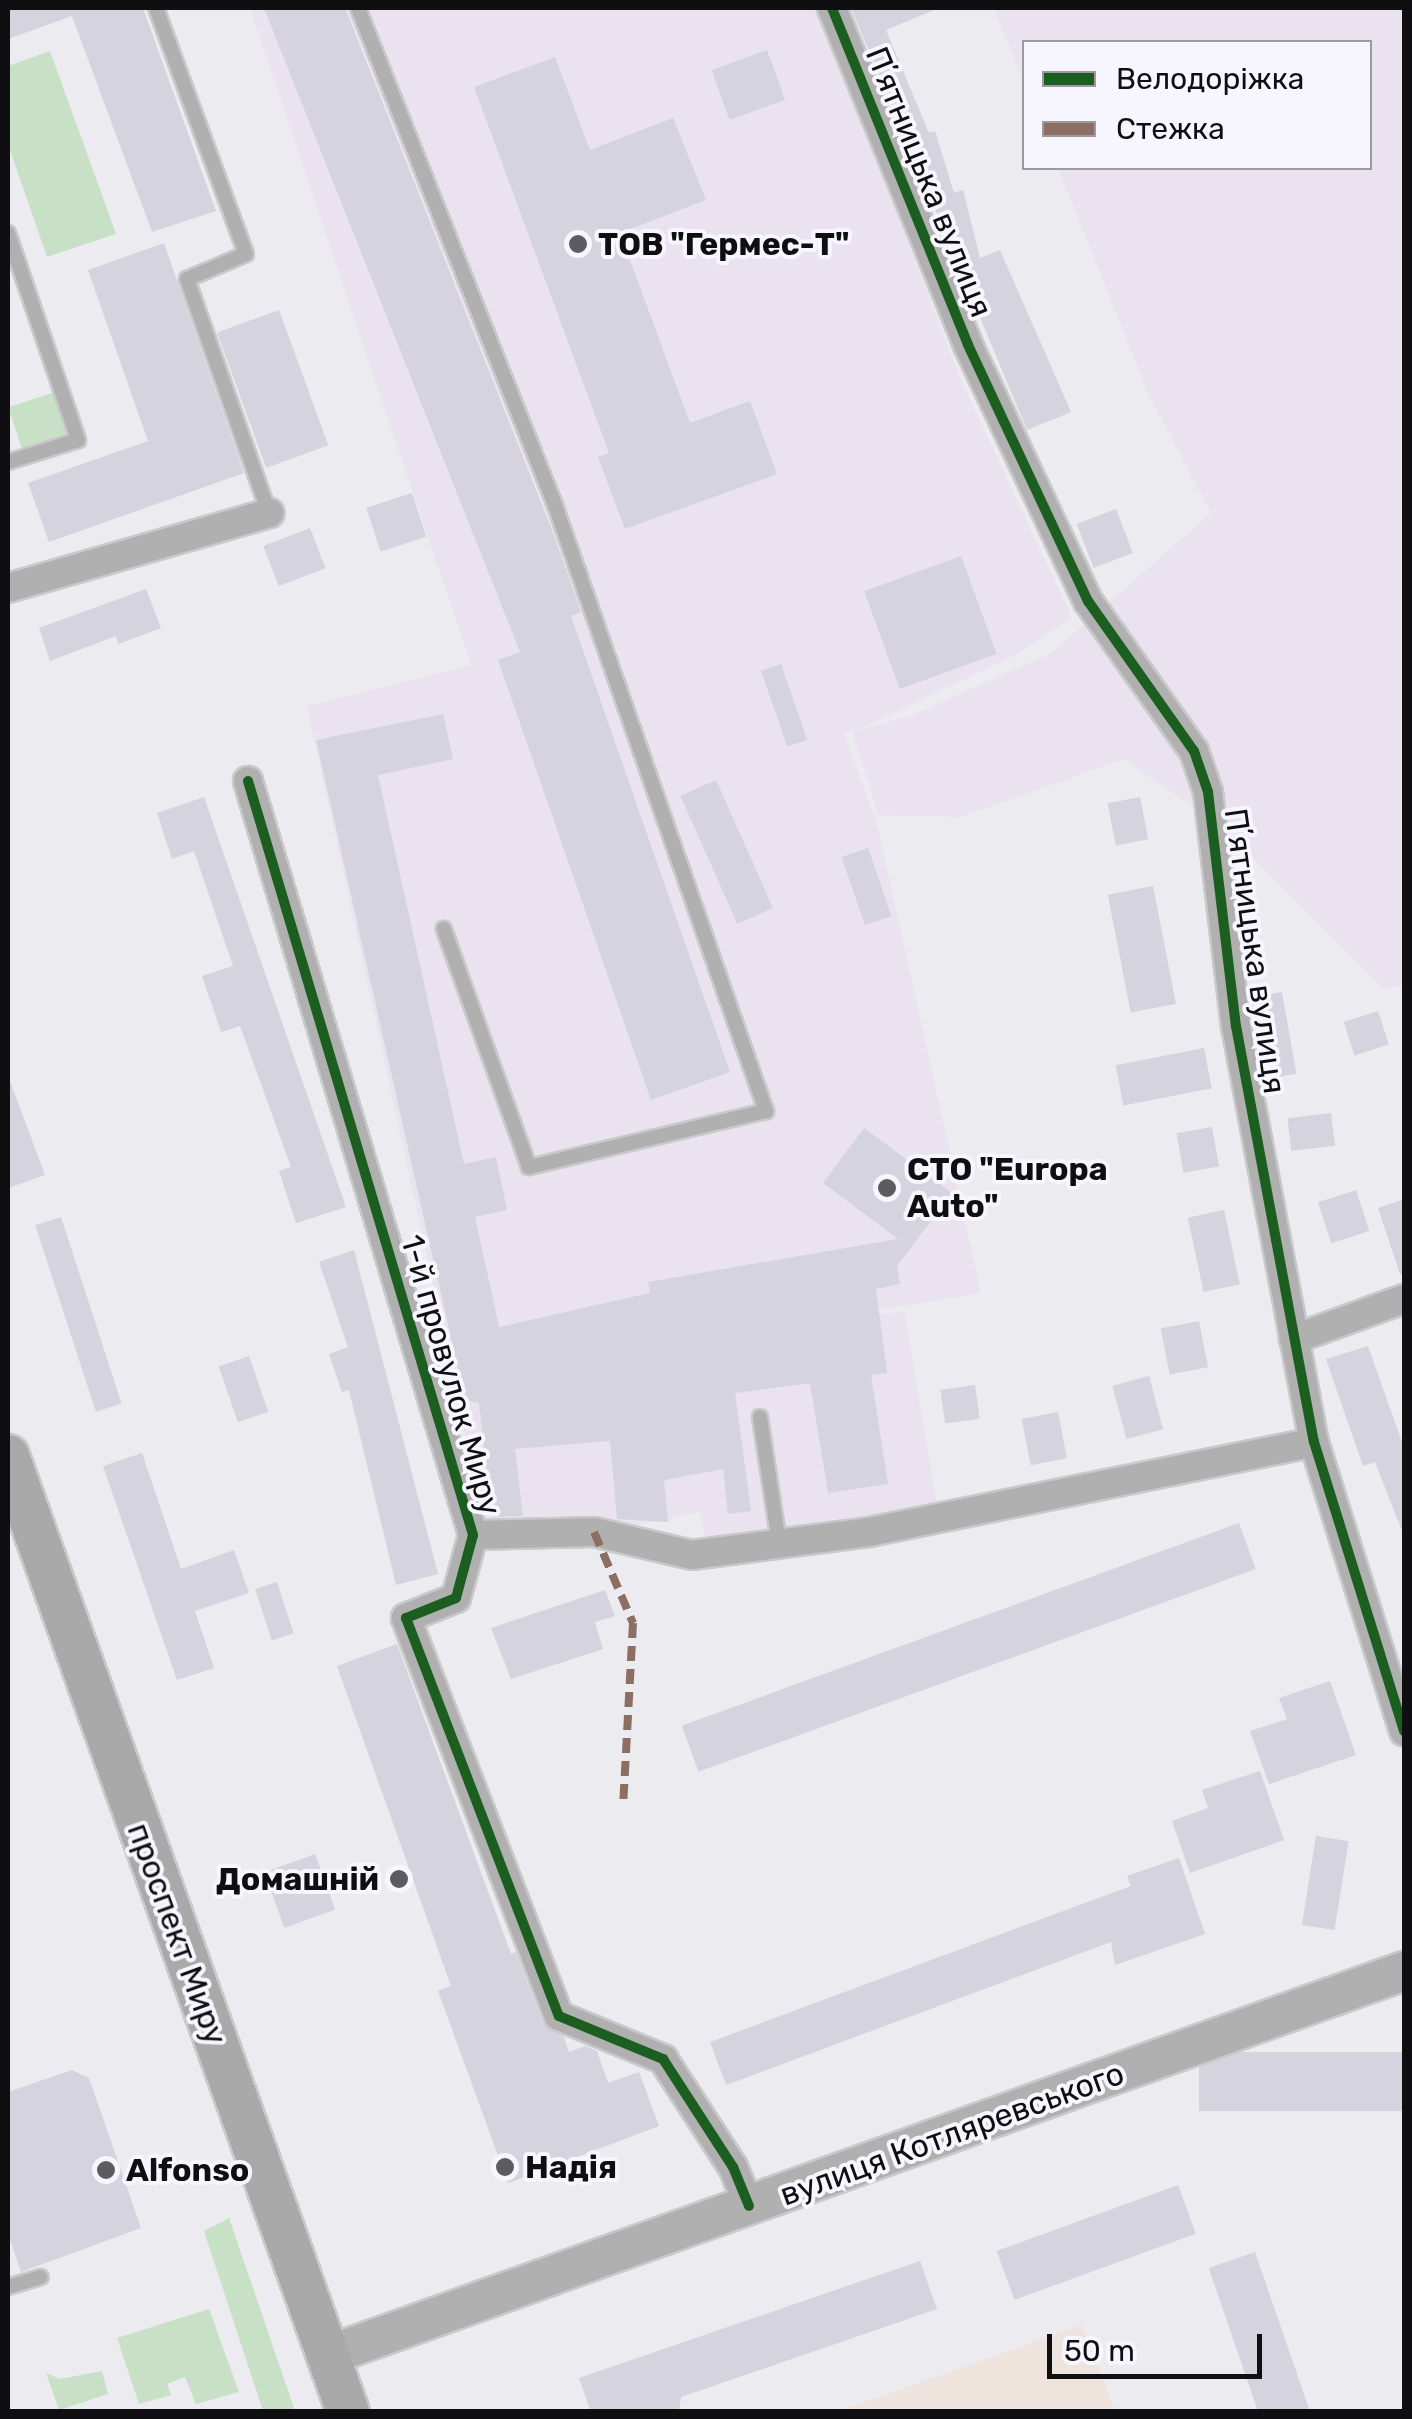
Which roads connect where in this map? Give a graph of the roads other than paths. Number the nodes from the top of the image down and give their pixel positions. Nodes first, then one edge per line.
1 (156, 8) edge
2 (358, 8) edge
3 (832, 8) edge
4 (8, 233) edge
5 (8, 462) edge
6 (270, 513) joint
7 (8, 586) edge
8 (248, 780) dead end
9 (444, 929) dead end
10 (1404, 1300) edge
11 (1294, 1339) junction
12 (760, 1416) dead end
13 (1314, 1442) junction
14 (8, 1456) edge
15 (472, 1535) junction
16 (779, 1543) junction
17 (1404, 1732) edge
18 (1404, 1971) edge
19 (749, 2206) junction
20 (40, 2278) dead end
21 (8, 2288) edge
22 (328, 2355) junction
23 (348, 2412) edge

1 - 6 lane
2 - 9 lane
3 - 11 street, Пʼятницька вулиця
4 - 5 lane
6 - 7 street
8 - 15 street, 1-й провулок Миру
10 - 11 street
11 - 13 street, Пʼятницька вулиця
12 - 16 lane
13 - 16 street, 1-й провулок Миру
13 - 17 street, Пʼятницька вулиця
14 - 22 main road, проспект Миру
15 - 16 street, 1-й провулок Миру
15 - 19 street, 1-й провулок Миру
18 - 19 street, вулиця Котляревського
19 - 22 street, вулиця Котляревського
20 - 21 lane
22 - 23 main road, проспект Миру

